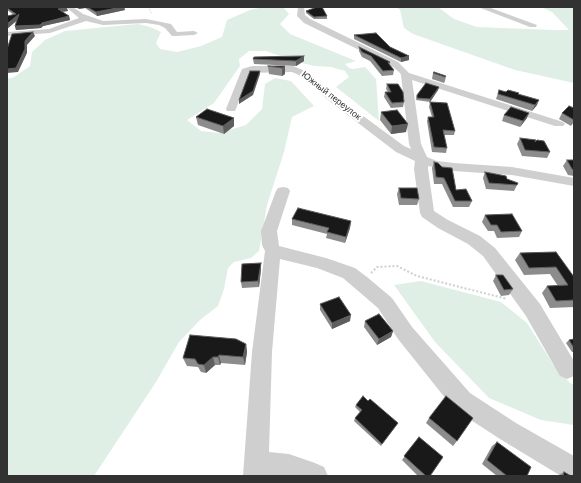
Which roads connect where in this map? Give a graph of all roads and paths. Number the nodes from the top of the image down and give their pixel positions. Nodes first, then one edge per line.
1 (69, 7) edge
2 (301, 7) edge
3 (481, 7) edge
4 (86, 18) junction
5 (533, 25) dead end
6 (194, 33) dead end
7 (7, 34) edge
8 (406, 75) junction
9 (231, 109) dead end
10 (560, 124) dead end
11 (422, 159) junction
12 (574, 182) edge
13 (283, 191) dead end
14 (273, 254) junction
15 (361, 282) junction
16 (533, 310) junction
17 (567, 369) dead end
18 (256, 470) edge
19 (574, 470) edge
20 (315, 476) edge

1 - 4 street
2 - 8 street
3 - 5 street
4 - 6 street
4 - 7 street
8 - 10 street
8 - 11 street
9 - 11 street, Южный переулок
11 - 12 street, Южный переулок
11 - 16 street
13 - 14 street
14 - 15 street
14 - 18 street
15 - 16 path
15 - 19 street
16 - 17 street
18 - 20 street

